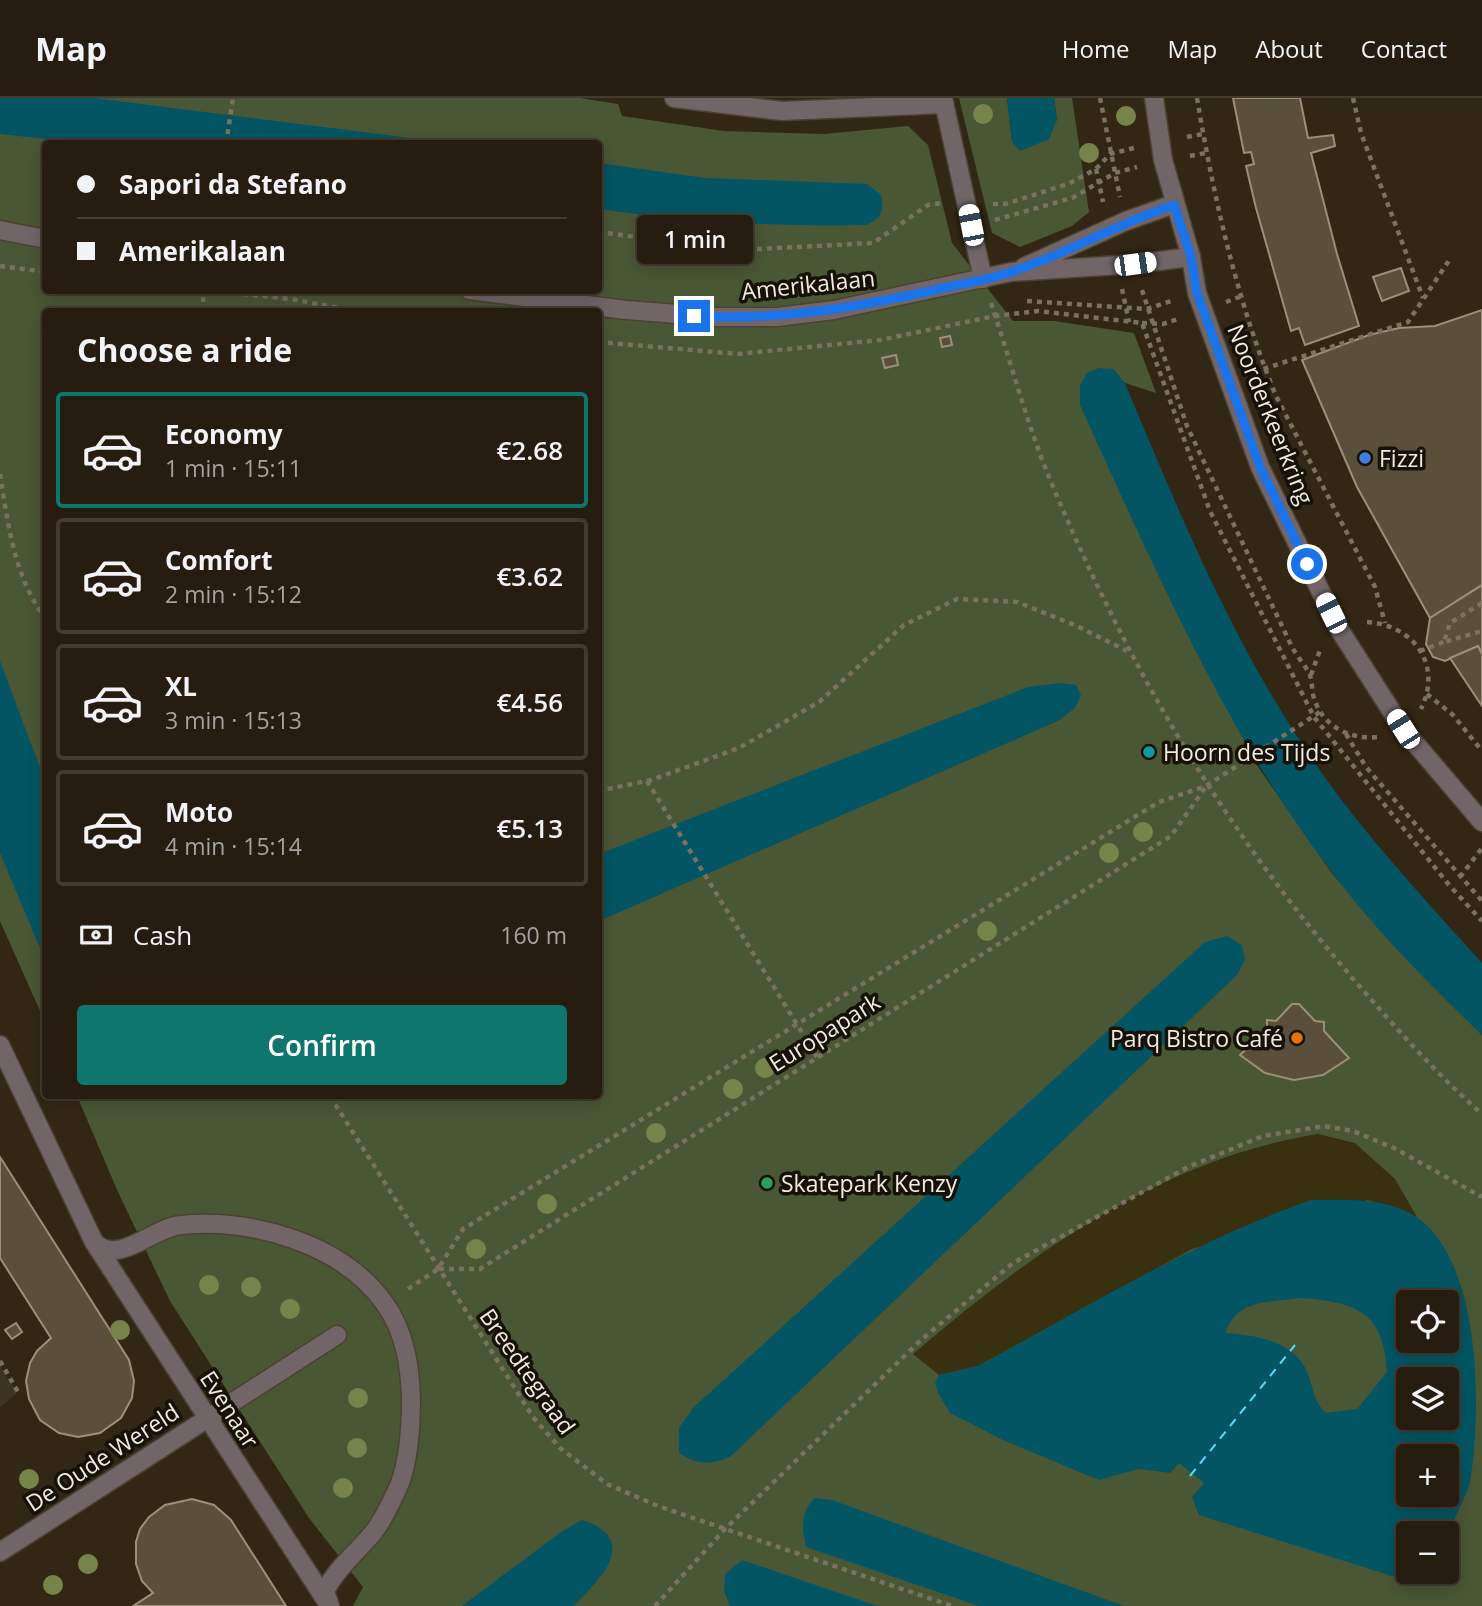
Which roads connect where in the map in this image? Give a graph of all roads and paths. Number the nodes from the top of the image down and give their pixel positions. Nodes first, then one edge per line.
1 (233, 98) edge
2 (674, 98) edge
3 (1100, 98) edge
4 (1154, 98) edge
5 (1197, 98) edge
6 (1353, 98) edge
7 (944, 101) edge
8 (1203, 134) junction
9 (227, 140) edge
10 (1160, 143) junction
11 (1110, 153) junction
12 (966, 198) junction
13 (1174, 205) junction
14 (971, 225) junction
15 (0, 230) edge
16 (602, 233) edge
17 (42, 237) edge
18 (1191, 257) junction
19 (1450, 260) dead end
20 (1135, 264) junction
21 (0, 266) edge
22 (42, 271) edge
23 (1011, 272) junction
24 (983, 279) junction
25 (1236, 280) junction
26 (1197, 293) junction
27 (237, 294) edge
28 (500, 294) edge
29 (1424, 299) junction
30 (339, 308) edge
31 (1147, 309) junction
32 (995, 316) junction
33 (602, 342) edge
34 (1265, 369) junction
35 (1229, 381) junction
36 (0, 474) edge
37 (1482, 603) edge
38 (42, 612) edge
39 (1385, 623) dead end
40 (1482, 631) edge
41 (1444, 642) junction
42 (1128, 652) junction
43 (1312, 718) junction
44 (1345, 734) dead end
45 (1482, 751) edge
46 (646, 781) junction
47 (1206, 786) junction
48 (602, 791) edge
49 (1482, 822) edge
50 (1482, 848) edge
51 (1460, 877) junction
52 (1482, 901) edge
53 (1482, 920) edge
54 (796, 1025) junction
55 (0, 1045) edge
56 (817, 1058) junction
57 (332, 1099) edge
58 (1482, 1114) edge
59 (1482, 1198) edge
60 (94, 1242) junction
61 (438, 1269) junction
62 (385, 1304) junction
63 (337, 1335) dead end
64 (0, 1361) edge
65 (18, 1392) dead end
66 (207, 1418) junction
67 (726, 1528) junction
68 (0, 1552) edge
69 (328, 1604) edge
70 (655, 1606) edge
71 (952, 1606) edge

1 - 9 path
2 - 7 street
3 - 11 path
4 - 10 street, Noorderkeerkring
5 - 8 path, Noorderkeerkring
6 - 29 path
7 - 12 street
8 - 10 path
8 - 25 path, Noorderkeerkring
10 - 11 path
10 - 13 street, Noorderkeerkring
11 - 12 path
11 - 14 path
12 - 14 street
12 - 16 path
13 - 18 street, Noorderkeerkring
13 - 23 street, Amerikalaan
14 - 24 street
15 - 17 street
18 - 20 street, Amerikalaan
18 - 26 street, Noorderkeerkring
19 - 29 path
20 - 23 street, Amerikalaan
20 - 31 path
21 - 22 path
23 - 24 street, Amerikalaan
24 - 28 street, Amerikalaan
24 - 31 path
24 - 32 path
25 - 26 path
25 - 34 path, Noorderkeerkring
26 - 31 path
26 - 35 street, Noorderkeerkring
27 - 30 path
29 - 34 path
31 - 43 path, Europapark
32 - 33 path
32 - 42 path
32 - 43 path
34 - 35 path
34 - 39 path, Noorderkeerkring
35 - 49 street, Noorderkeerkring
36 - 38 path
37 - 41 path
40 - 41 path
41 - 45 path
42 - 46 path
42 - 47 path
43 - 47 path, Europapark
43 - 53 path
44 - 51 path
46 - 48 path
46 - 54 path
47 - 54 path, Europapark
47 - 56 path, Europapark
47 - 58 path
50 - 51 path
51 - 52 path
54 - 56 path
54 - 61 path, Europapark
55 - 60 street, Evenaar
56 - 61 path, Europapark
57 - 61 path, Breedtegraad
59 - 67 path
60 - 62 street, Evenaar
60 - 66 street, Evenaar
61 - 62 path, Europapark
61 - 67 path, Breedtegraad
62 - 69 street, Evenaar
63 - 66 street, De Oude Wereld
64 - 65 path
66 - 68 street, De Oude Wereld
66 - 69 street, Evenaar
67 - 70 path
67 - 71 path, Breedtegraad

